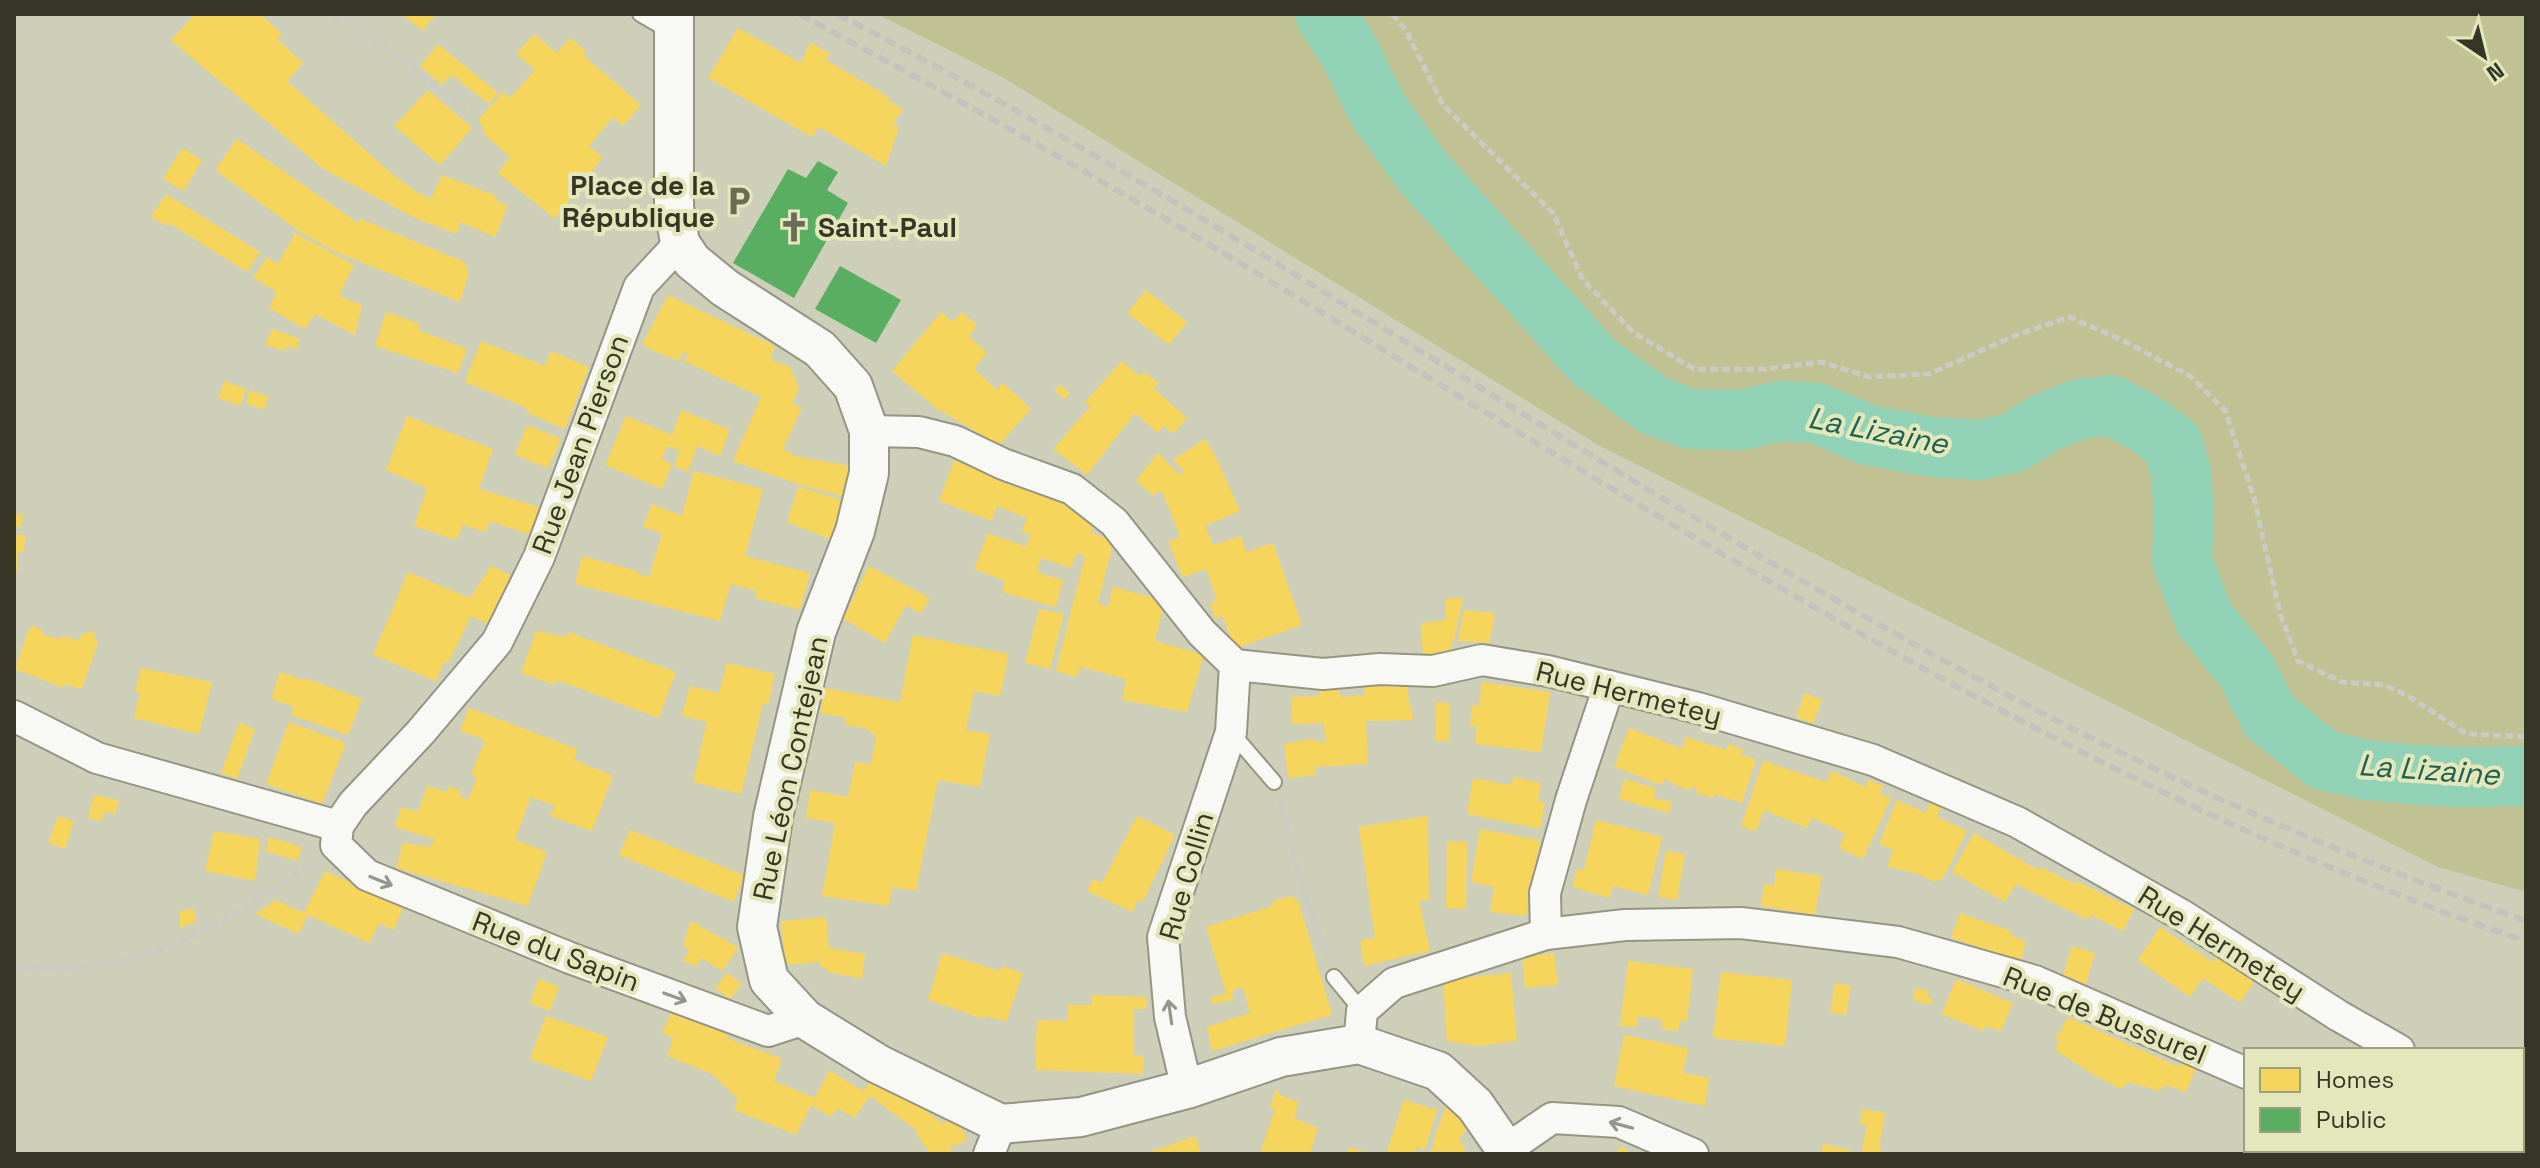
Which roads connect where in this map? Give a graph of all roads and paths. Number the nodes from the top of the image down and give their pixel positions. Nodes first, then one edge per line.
1 (320, 14) edge
2 (640, 14) edge
3 (1392, 14) edge
4 (674, 24) edge
5 (466, 109) dead end
6 (680, 243) junction
7 (869, 431) junction
8 (1235, 665) junction
9 (1609, 686) junction
10 (14, 716) edge
11 (1231, 732) junction
12 (2526, 737) edge
13 (1274, 782) joint
14 (337, 836) junction
15 (1546, 934) junction
16 (14, 966) edge
17 (1334, 977) joint
18 (805, 1019) junction
19 (1360, 1027) junction
20 (2395, 1048) edge
21 (2244, 1072) edge
22 (1187, 1089) junction
23 (995, 1139) edge
24 (1508, 1152) edge
25 (1693, 1154) edge

1 - 5 path
2 - 4 lane
3 - 12 path
4 - 6 street
6 - 7 street, Rue Léon Contejean
6 - 14 street, Rue Jean Pierson
7 - 8 street
7 - 18 street, Rue Léon Contejean
8 - 9 street, Rue Hermetey
8 - 11 street, Rue Collin
9 - 15 street
9 - 20 street, Rue Hermetey
10 - 14 street
11 - 13 lane
22 -> 11 street, Rue Collin
13 - 17 path
14 - 16 path
14 -> 18 street, Rue du Sapin
15 - 19 street, Rue de Bussurel
15 - 21 street, Rue de Bussurel
17 - 19 lane
18 - 23 street, Rue Léon Contejean
19 - 22 street, Rue Léon Contejean
19 - 24 street, Rue Léon Contejean
22 - 23 street, Rue Léon Contejean
25 -> 24 street

